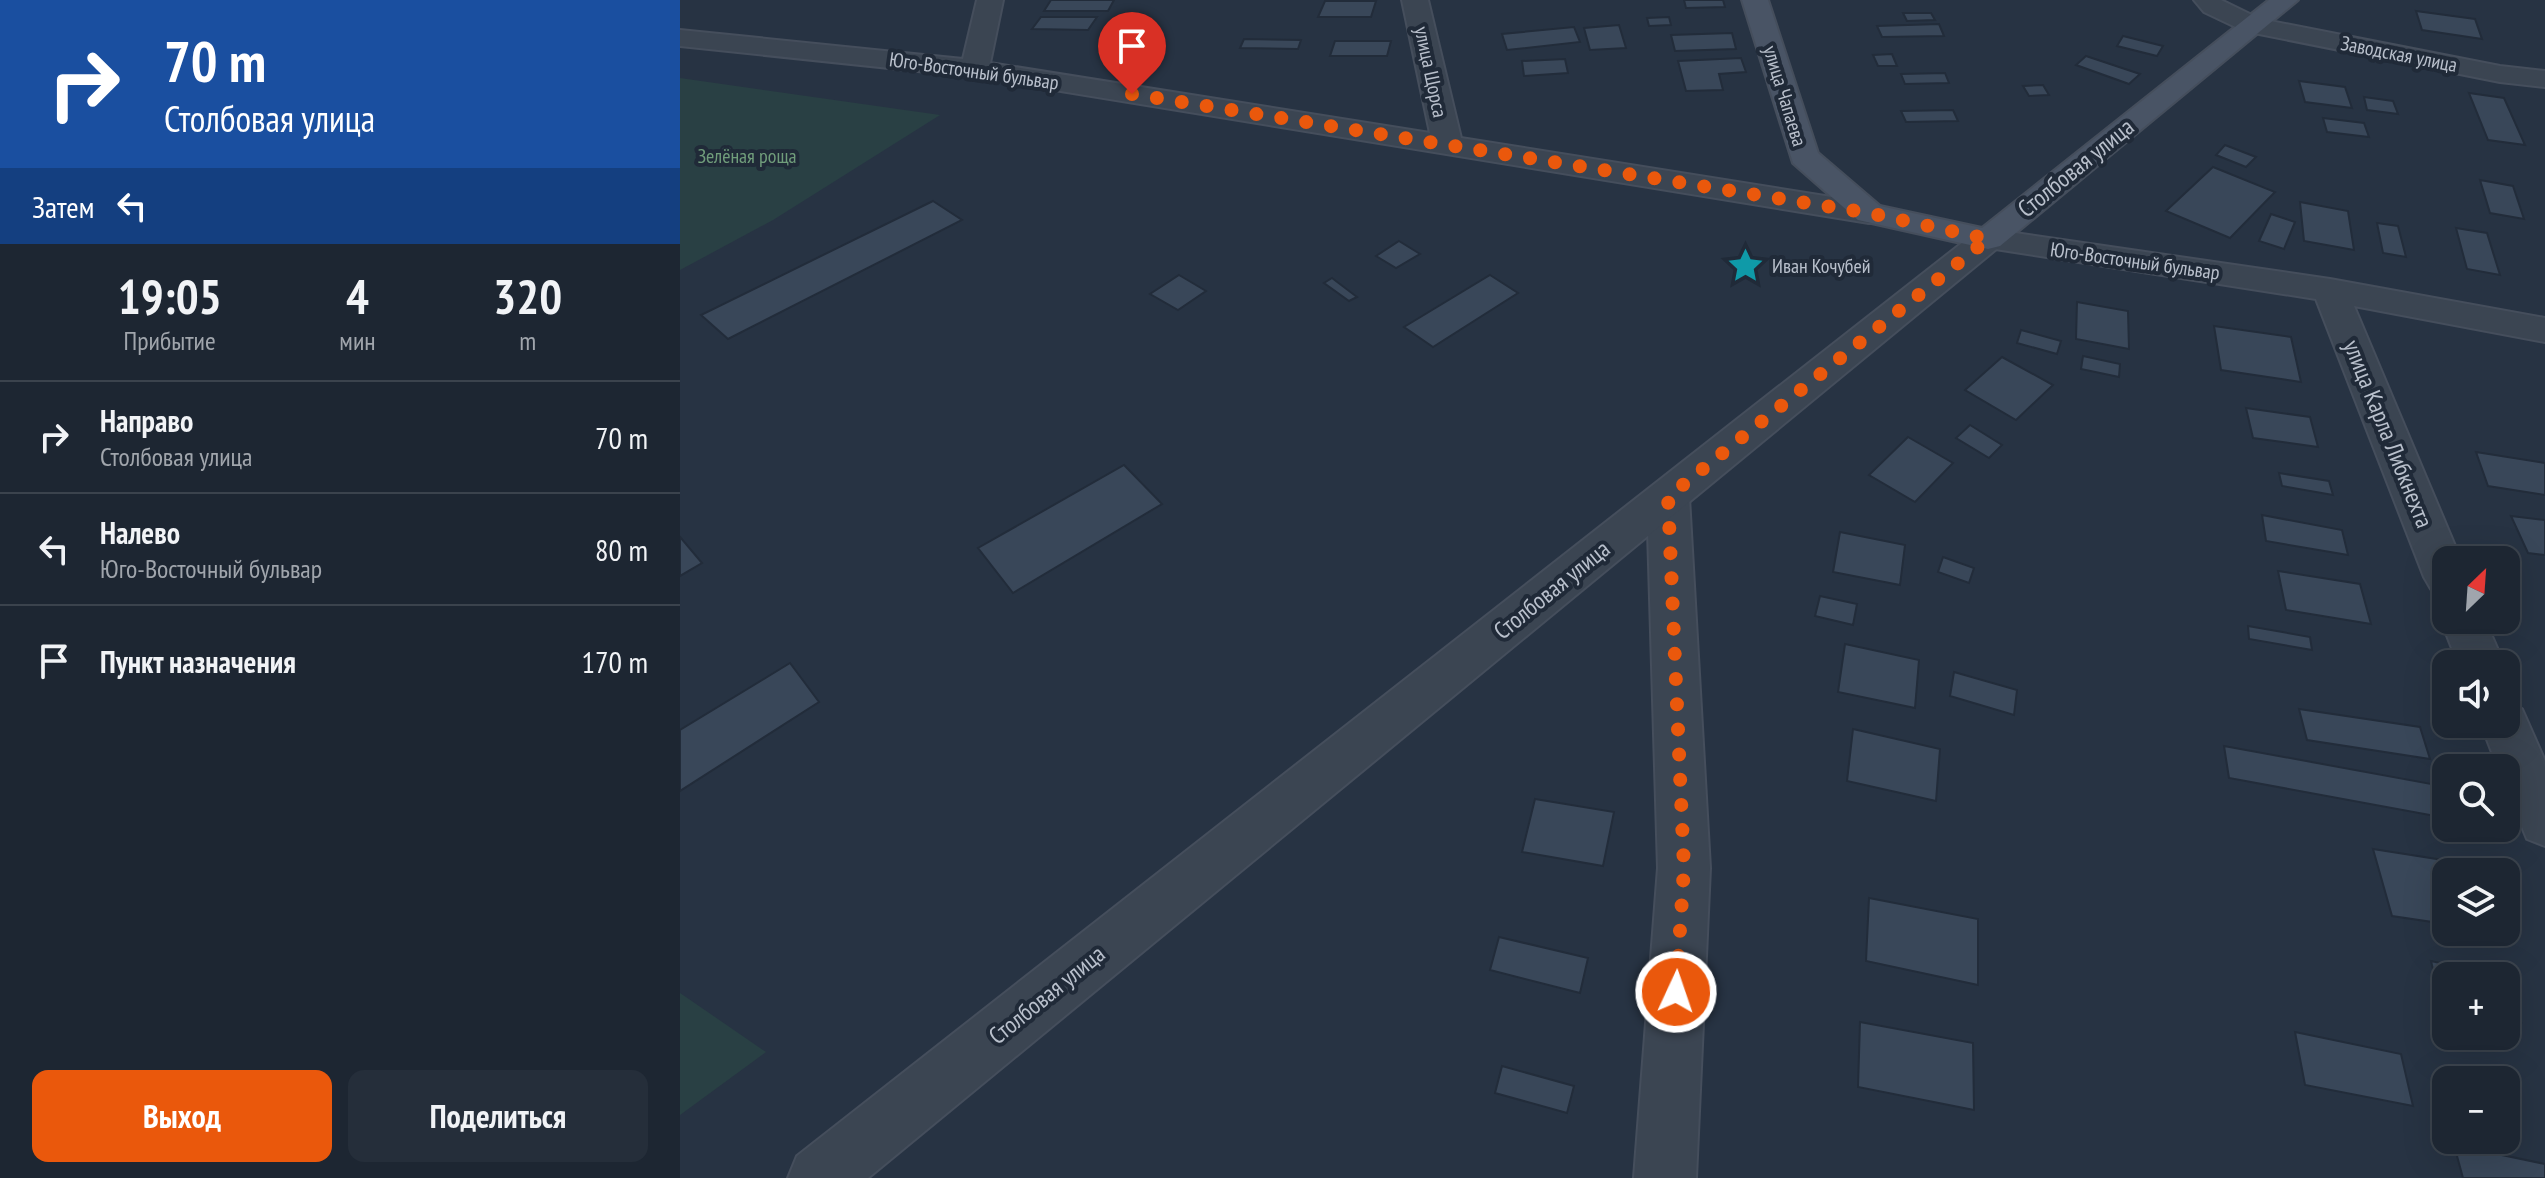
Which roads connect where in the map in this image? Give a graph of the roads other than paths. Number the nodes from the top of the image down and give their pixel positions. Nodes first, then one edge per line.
1 (990, 0) edge
2 (1415, 0) edge
3 (1755, 0) edge
4 (2207, 0) edge
5 (2285, 0) edge
6 (2253, 25) junction
7 (680, 38) edge
8 (975, 69) junction
9 (2545, 79) edge
10 (1447, 144) junction
11 (1869, 213) junction
12 (1988, 239) junction
13 (2330, 290) junction
14 (2545, 330) edge
15 (1668, 497) junction
16 (2433, 546) edge
17 (2511, 738) edge
18 (2545, 822) edge
19 (819, 1178) edge
20 (1665, 1178) edge

1 - 8 street
2 - 10 street, улица Щорса
3 - 11 main road, улица Чапаева
4 - 6 street, Заводская улица
5 - 6 main road, Столбовая улица
6 - 9 street, Заводская улица
6 - 12 main road, Столбовая улица
7 - 8 street, Юго-Восточный бульвар
8 - 10 street, Юго-Восточный бульвар
10 - 11 street, Юго-Восточный бульвар
11 - 12 main road, Юго-Восточный бульвар
12 - 13 street, Юго-Восточный бульвар
12 - 15 street, Столбовая улица
13 - 14 street, Юго-Восточный бульвар
13 - 16 street, улица Карла Либкнехта
15 - 19 street, Столбовая улица
15 - 20 street
17 - 18 street

